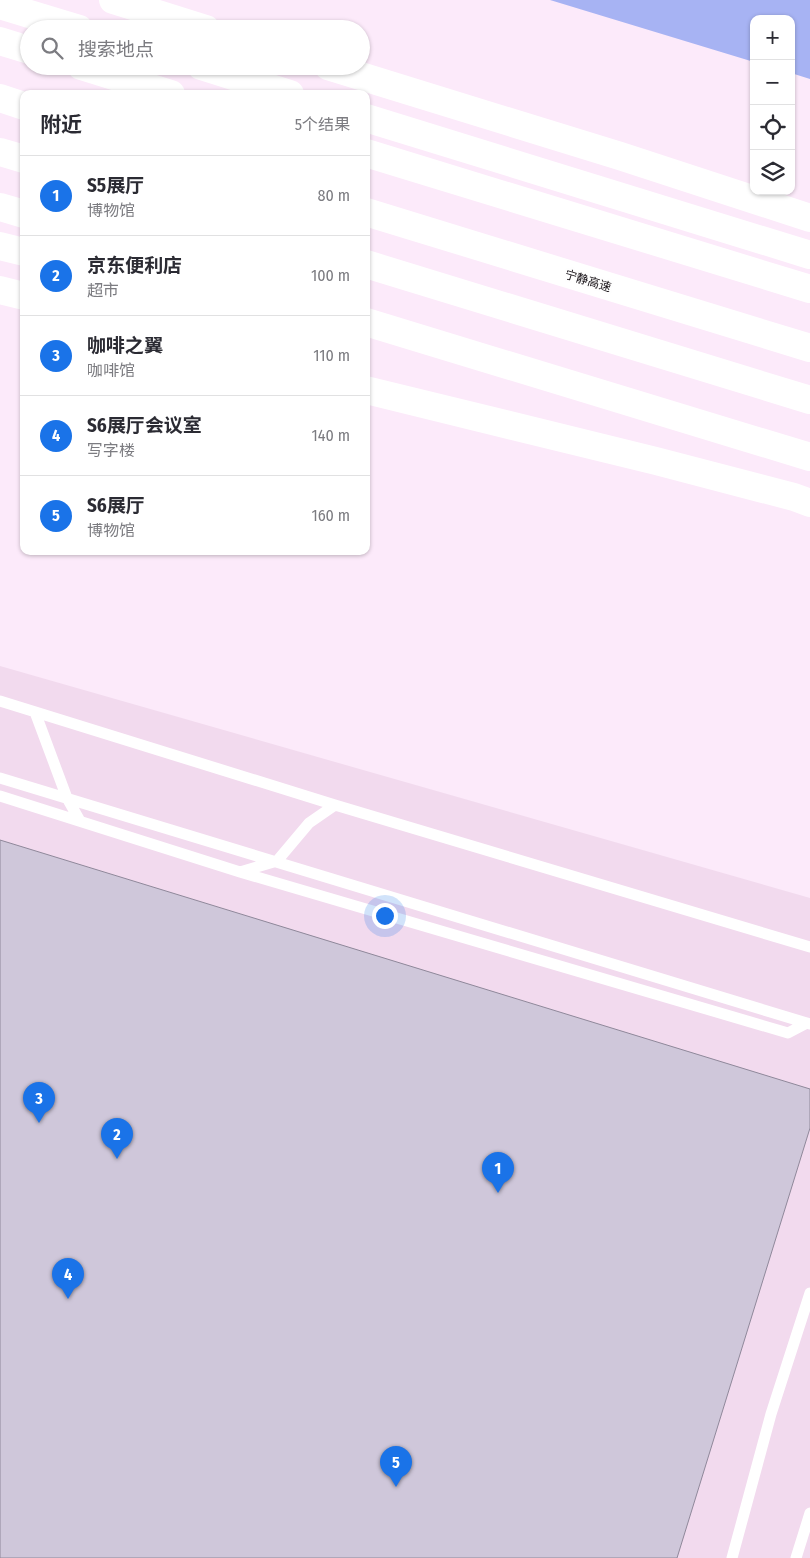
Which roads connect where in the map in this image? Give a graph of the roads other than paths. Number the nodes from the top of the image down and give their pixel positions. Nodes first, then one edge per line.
1 (113, 0) edge
2 (0, 5) edge
3 (49, 20) edge
4 (177, 20) edge
5 (0, 41) edge
6 (20, 47) edge
7 (111, 75) edge
8 (230, 75) edge
9 (357, 75) edge
10 (158, 90) edge
11 (277, 90) edge
12 (0, 98) edge
13 (20, 105) edge
14 (370, 119) edge
15 (0, 152) edge
16 (370, 154) edge
17 (20, 158) edge
18 (0, 207) edge
19 (20, 213) edge
20 (370, 213) edge
21 (810, 218) edge
22 (0, 246) edge
23 (20, 251) edge
24 (810, 256) edge
25 (370, 265) edge
26 (810, 289) edge
27 (0, 290) edge
28 (20, 295) edge
29 (370, 323) edge
30 (810, 348) edge
31 (370, 391) edge
32 (810, 400) edge
33 (810, 457) edge
34 (810, 502) edge
35 (0, 701) edge
36 (34, 712) junction
37 (0, 778) edge
38 (0, 796) edge
39 (67, 798) junction
40 (335, 805) junction
41 (80, 820) junction
42 (277, 861) junction
43 (240, 872) junction
44 (810, 947) edge
45 (809, 1023) edge
46 (810, 1293) edge
47 (810, 1513) edge
48 (732, 1558) edge
49 (796, 1558) edge

1 - 4 main road
2 - 3 main road
5 - 6 main road
7 - 10 main road
8 - 11 main road
9 - 21 main road
12 - 13 main road
14 - 24 main road
15 - 17 main road
16 - 26 main road
18 - 19 main road
20 - 30 main road, 宁静高速
22 - 23 main road
25 - 32 main road
27 - 28 main road
29 - 33 main road
31 - 34 main road
35 - 36 lane
36 - 39 lane
36 - 40 lane
37 - 39 lane
38 - 41 lane
39 - 41 lane
39 - 42 lane
40 - 42 lane
40 - 44 lane
41 - 43 lane
42 - 43 lane
42 - 45 lane
43 - 45 lane
46 - 48 lane
47 - 49 lane

